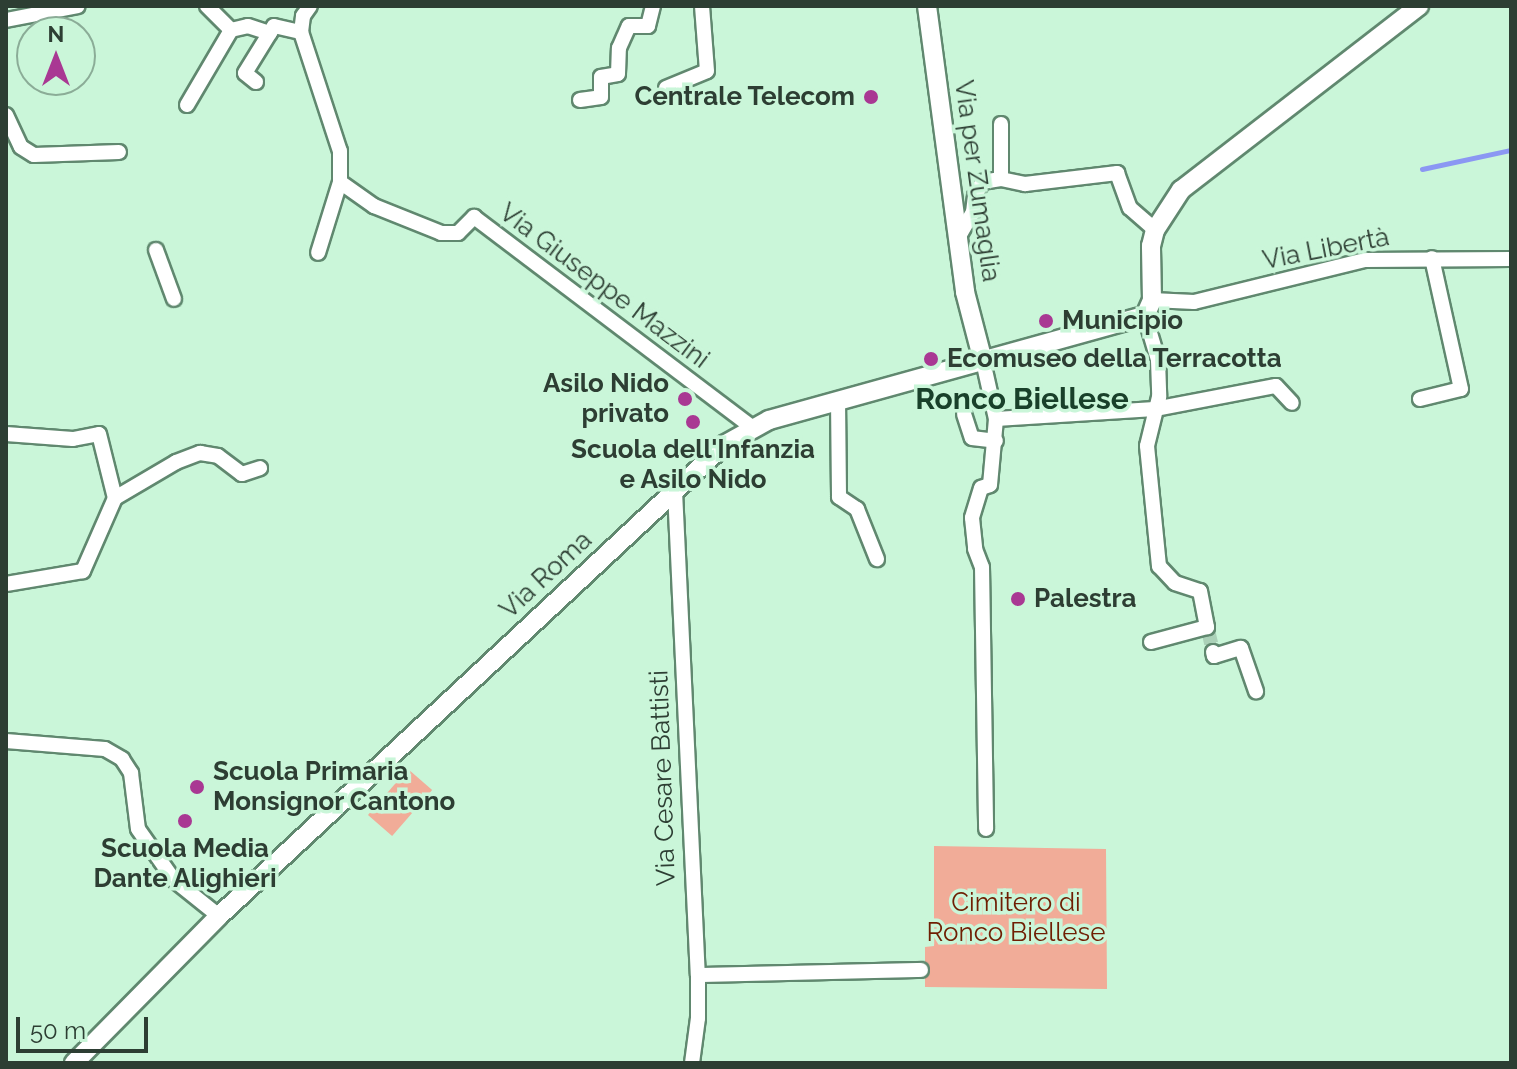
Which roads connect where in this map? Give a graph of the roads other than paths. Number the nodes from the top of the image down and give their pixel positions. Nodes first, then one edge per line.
1 (78, 6) edge
2 (207, 6) edge
3 (310, 6) edge
4 (653, 6) edge
5 (702, 6) edge
6 (927, 6) edge
7 (1419, 6) edge
8 (6, 20) edge
9 (231, 30) junction
10 (301, 32) junction
11 (270, 33) junction
12 (256, 82) dead end
13 (666, 88) dead end
14 (580, 100) dead end
15 (187, 105) dead end
16 (6, 115) edge
17 (1001, 124) dead end
18 (119, 152) dead end
19 (1001, 179) junction
20 (340, 182) junction
21 (1155, 230) junction
22 (958, 238) junction
23 (156, 250) dead end
24 (318, 253) dead end
25 (1432, 258) junction
26 (1511, 259) edge
27 (174, 299) dead end
28 (1148, 308) junction
29 (983, 361) junction
30 (1420, 399) dead end
31 (838, 400) junction
32 (1292, 403) dead end
33 (1155, 409) junction
34 (964, 414) dead end
35 (996, 419) junction
36 (752, 427) junction
37 (6, 434) edge
38 (996, 441) junction
39 (260, 468) dead end
40 (675, 491) junction
41 (115, 498) junction
42 (877, 559) dead end
43 (6, 584) edge
44 (1151, 642) dead end
45 (1213, 652) dead end
46 (1256, 691) dead end
47 (6, 741) edge
48 (986, 829) dead end
49 (219, 916) junction
50 (921, 970) dead end
51 (698, 975) junction
52 (74, 1063) edge
53 (692, 1063) edge

1 - 8 street
2 - 9 street
3 - 10 street
4 - 14 street
5 - 13 street
6 - 22 street, Via per Zumaglia
7 - 21 street
9 - 11 street
9 - 15 street
10 - 11 street
10 - 20 street
11 - 12 street
16 - 18 street
17 - 19 street
19 - 21 street
19 - 22 street
20 - 24 street
20 - 36 street, Via Giuseppe Mazzini
21 - 28 street
22 - 29 street, Via per Zumaglia
23 - 27 street
25 - 26 street, Via Libertà
25 - 28 street, Via Libertà
25 - 30 street
28 - 29 street, Via Roma
28 - 33 street
29 - 31 street, Via Roma
29 - 35 street
31 - 36 street, Via Roma
31 - 42 street
32 - 33 street
33 - 35 street
33 - 44 street
34 - 38 street
35 - 38 street
36 - 40 street, Via Roma
37 - 41 street
38 - 48 street
39 - 41 street
40 - 49 street, Via Roma
40 - 51 street, Via Cesare Battisti
41 - 43 street
45 - 46 street
47 - 49 street
49 - 52 street, Via Roma
50 - 51 street
51 - 53 street, Via Cesare Battisti

